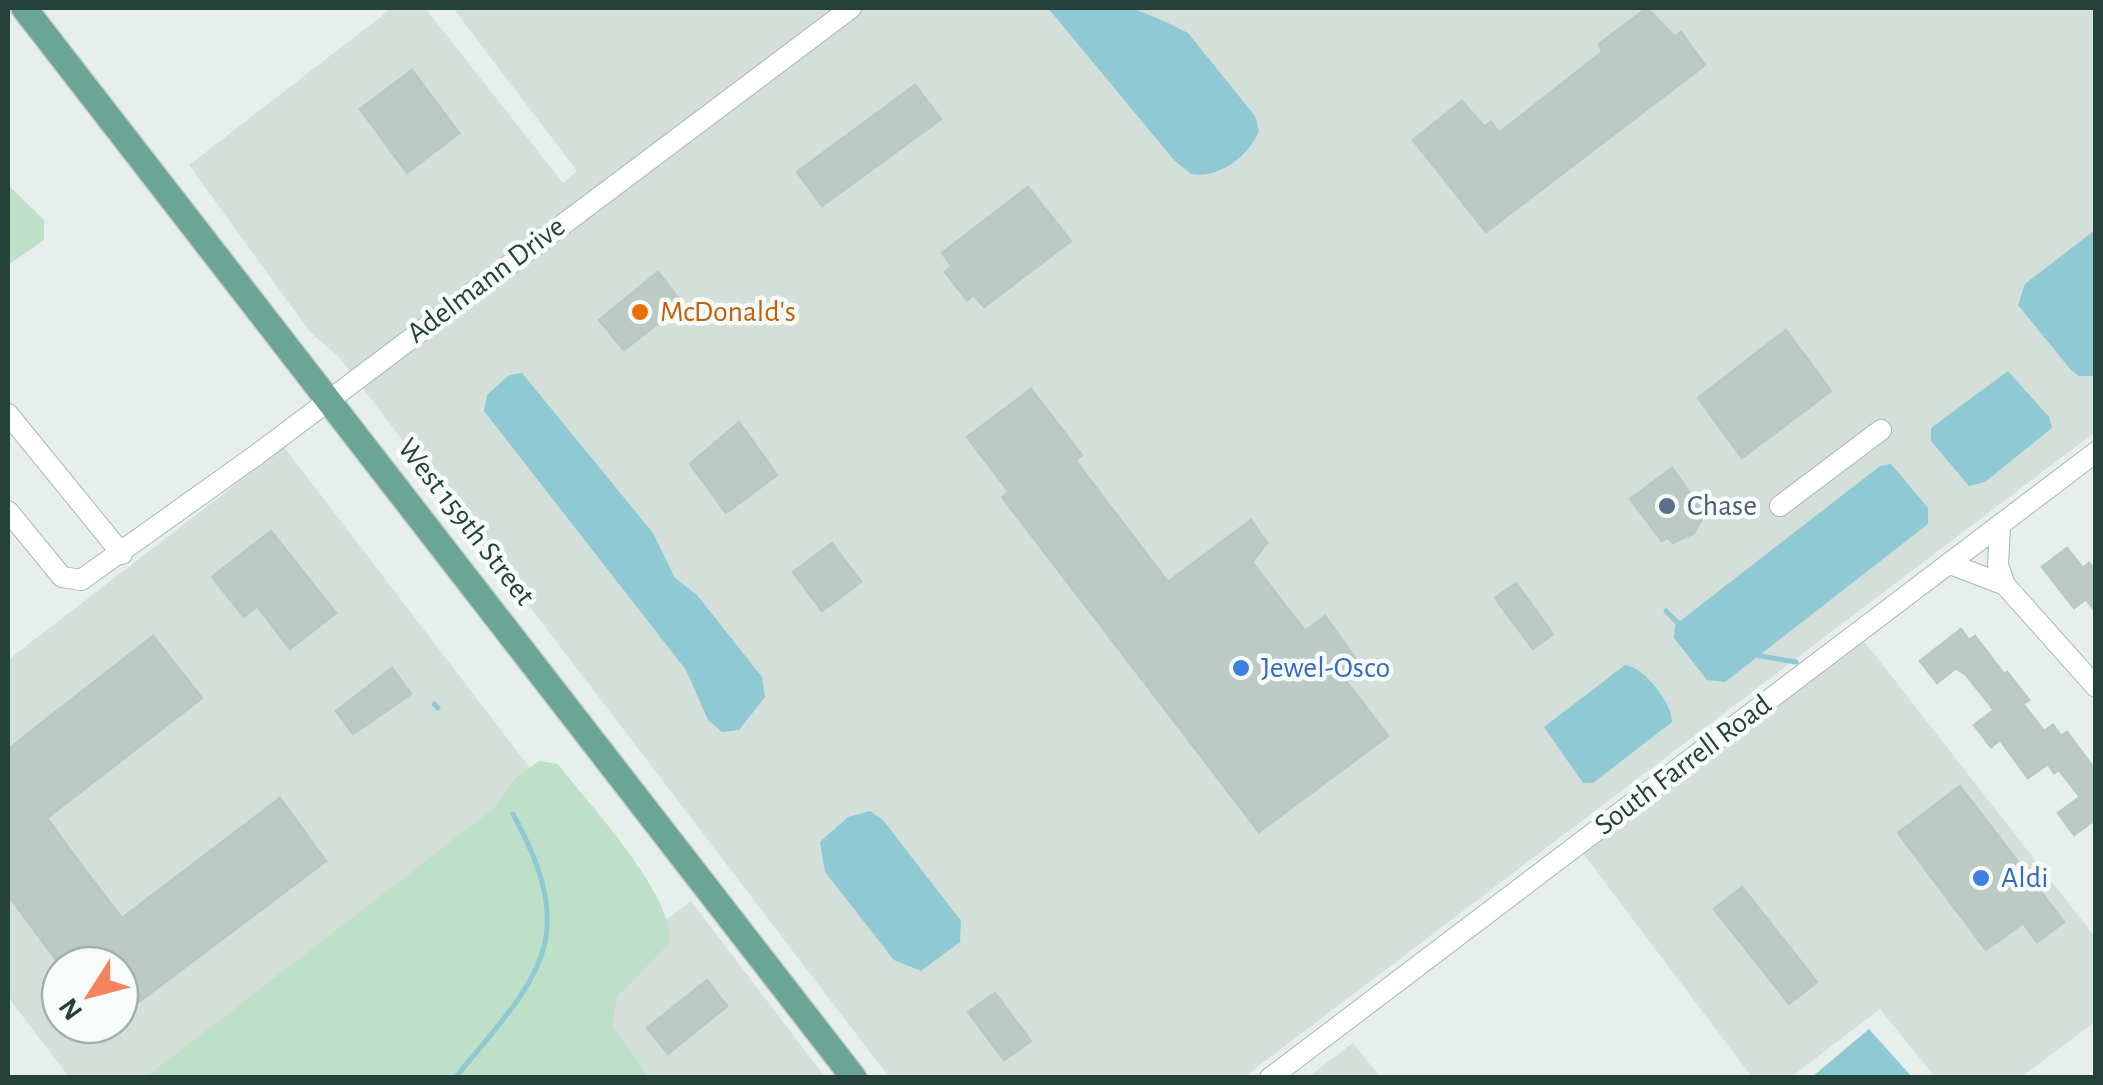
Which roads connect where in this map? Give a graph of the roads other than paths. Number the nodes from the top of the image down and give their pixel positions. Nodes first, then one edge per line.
1 (24, 8) edge
2 (852, 8) edge
3 (329, 398) junction
4 (8, 414) edge
5 (1881, 430) dead end
6 (2096, 452) edge
7 (1780, 506) dead end
8 (8, 511) edge
9 (2000, 528) junction
10 (122, 554) junction
11 (1950, 564) junction
12 (2005, 586) junction
13 (2088, 666) edge
14 (2096, 687) edge
15 (854, 1078) edge
16 (1270, 1078) edge

1 - 3 main road, West 159th Street
2 - 3 street, Adelmann Drive
3 - 10 street, Adelmann Drive
3 - 15 main road, West 159th Street
4 - 10 street
5 - 7 street
6 - 9 street, South Farrell Road
8 - 10 street, Adelmann Drive
9 - 11 street, South Farrell Road
9 - 12 street
11 - 12 street
11 - 16 street, South Farrell Road
12 - 13 street
13 - 14 street

